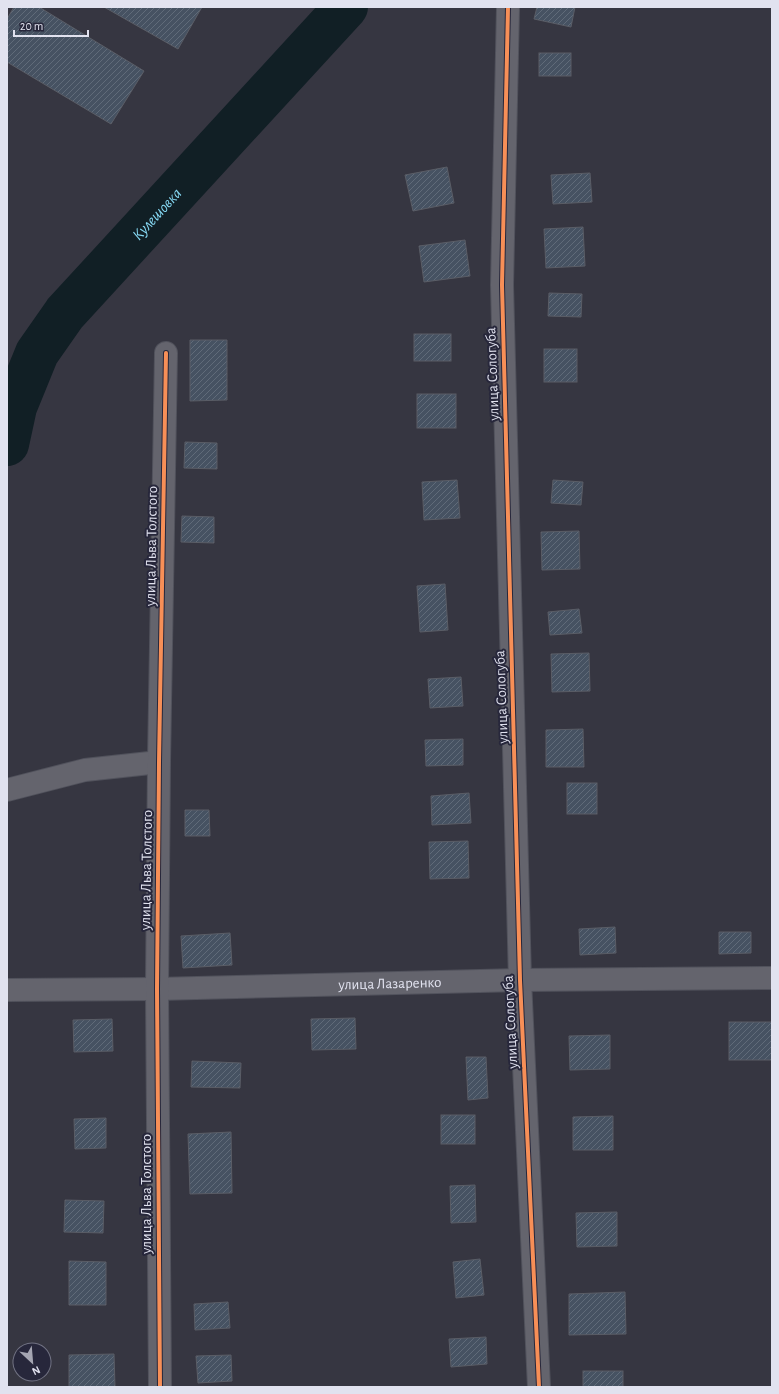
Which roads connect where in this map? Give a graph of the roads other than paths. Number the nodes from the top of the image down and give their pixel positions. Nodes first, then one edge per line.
1 (508, 7) edge
2 (166, 353) dead end
3 (159, 762) junction
4 (7, 790) edge
5 (772, 978) edge
6 (520, 980) junction
7 (157, 989) junction
8 (7, 990) edge
9 (160, 1387) edge
10 (539, 1387) edge

1 - 6 street, улица Сологуба
2 - 3 street, улица Льва Толстого
3 - 4 street
3 - 7 street, улица Льва Толстого
5 - 6 street, улица Лазаренко
6 - 7 street, улица Лазаренко
6 - 10 street, улица Сологуба
7 - 8 street, улица Лазаренко
7 - 9 street, улица Льва Толстого

